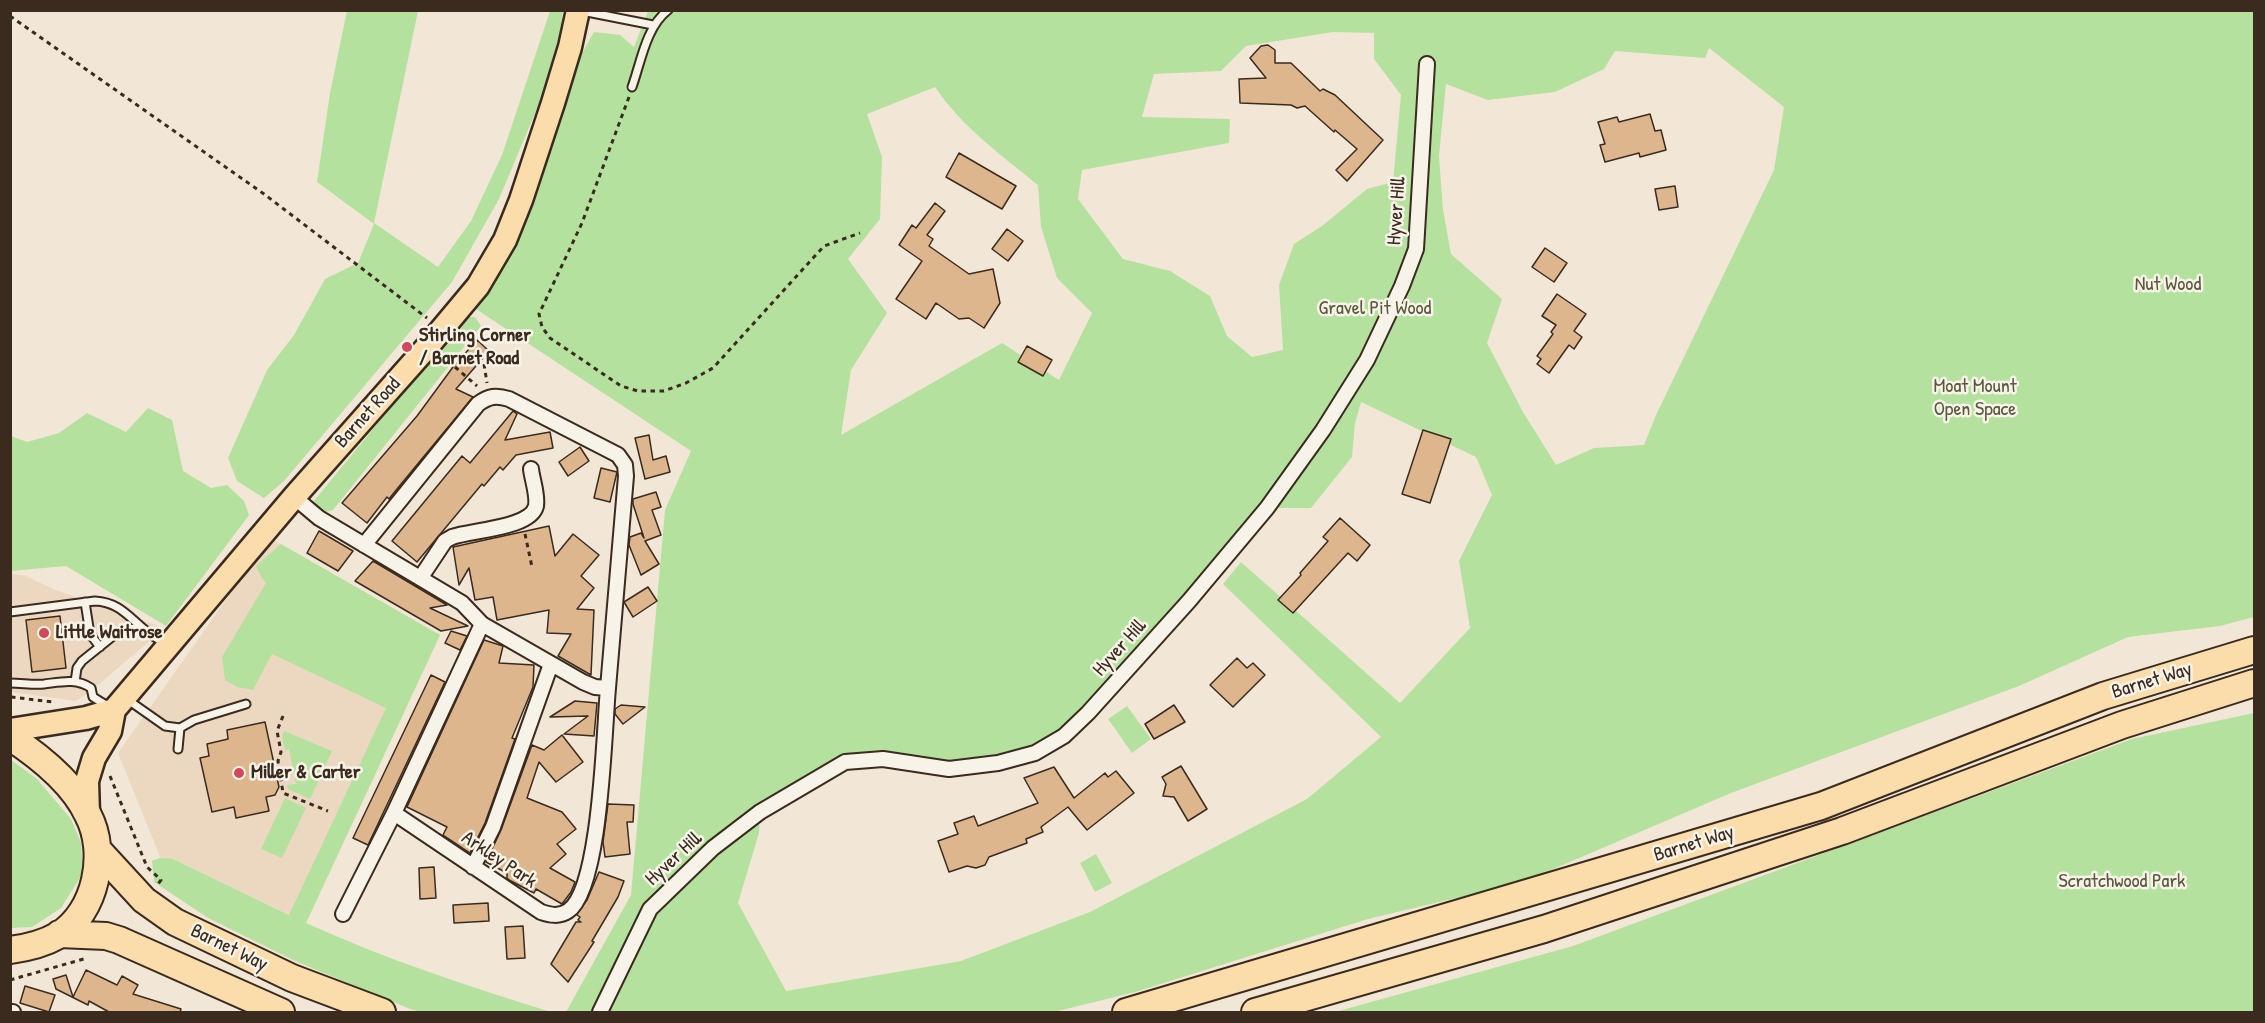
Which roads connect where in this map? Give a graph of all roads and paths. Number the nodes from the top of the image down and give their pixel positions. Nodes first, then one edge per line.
1 (579, 10) edge
2 (668, 10) edge
3 (10, 16) edge
4 (653, 25) junction
5 (1427, 64) dead end
6 (632, 87) joint
7 (860, 233) dead end
8 (442, 329) junction
9 (483, 364) dead end
10 (455, 367) dead end
11 (490, 397) junction
12 (531, 469) dead end
13 (294, 497) junction
14 (523, 522) junction
15 (364, 545) junction
16 (532, 567) dead end
17 (421, 577) junction
18 (85, 602) junction
19 (10, 612) edge
20 (482, 624) junction
21 (144, 629) junction
22 (100, 646) junction
23 (167, 646) junction
24 (2254, 650) edge
25 (551, 664) junction
26 (75, 681) junction
27 (10, 683) edge
28 (2254, 683) edge
29 (608, 688) junction
30 (10, 697) edge
31 (56, 702) dead end
32 (119, 704) junction
33 (246, 704) dead end
34 (284, 716) dead end
35 (180, 728) junction
36 (10, 730) edge
37 (10, 737) edge
38 (178, 749) dead end
39 (106, 768) dead end
40 (328, 811) dead end
41 (394, 813) junction
42 (88, 815) junction
43 (98, 850) junction
44 (473, 867) junction
45 (152, 890) dead end
46 (343, 914) dead end
47 (59, 934) junction
48 (11, 950) edge
49 (94, 955) dead end
50 (10, 980) edge
51 (281, 1012) edge
52 (382, 1012) edge
53 (600, 1012) edge
54 (1126, 1012) edge
55 (1255, 1012) edge

1 - 4 lane
1 - 8 main road, Barnet Road
2 - 4 lane
3 - 8 path
4 - 6 lane
5 - 53 street, Hyver Hill
6 - 7 path
8 - 13 main road, Barnet Road
9 - 11 path
10 - 11 path
11 - 15 street
11 - 29 street, Arkley Park
12 - 14 street
13 - 15 street
13 - 23 main road, Barnet Road
14 - 16 path
14 - 17 street
15 - 17 street
17 - 20 street
18 - 19 lane
18 - 21 lane
18 - 22 lane
20 - 25 street
20 - 41 street
21 - 22 lane
21 - 23 lane
22 - 26 lane
23 - 32 main road, Barnet Road
24 - 54 highway, Barnet Way
25 - 29 street
25 - 44 street
26 - 27 lane
26 - 32 lane
28 - 55 highway, Barnet Way
29 - 44 street, Arkley Park
30 - 31 path
32 - 35 lane
32 - 36 main road
32 - 42 main road, Barnet Road
33 - 35 lane
34 - 40 path
35 - 38 lane
37 - 42 highway
39 - 45 path
41 - 44 street, Arkley Park
41 - 46 street
42 - 43 highway
43 - 47 highway
43 - 52 highway, Barnet Way
47 - 48 highway
47 - 51 highway, Barnet Way
49 - 50 path

